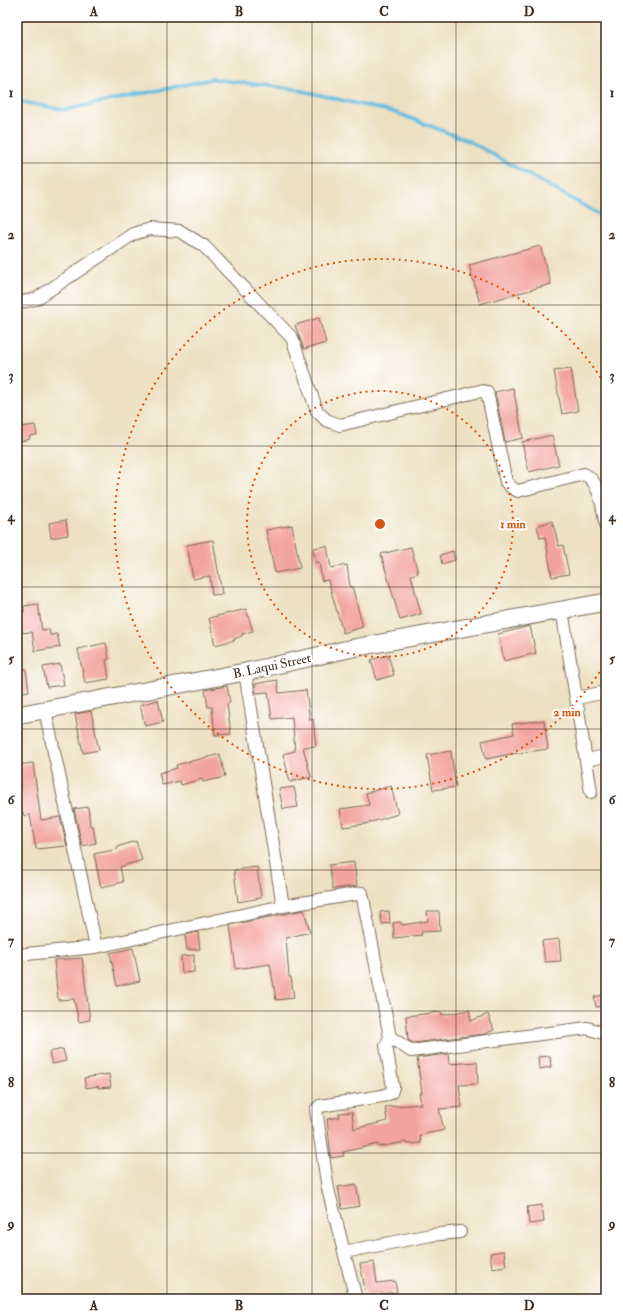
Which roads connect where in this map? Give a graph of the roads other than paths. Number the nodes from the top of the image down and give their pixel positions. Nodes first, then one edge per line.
1 (17, 302) edge
2 (606, 524) edge
3 (606, 602) edge
4 (562, 610) junction
5 (245, 672) junction
6 (606, 692) edge
7 (577, 698) junction
8 (45, 710) junction
9 (17, 715) edge
10 (606, 756) edge
11 (586, 760) junction
12 (591, 792) dead end
13 (283, 906) junction
14 (96, 947) junction
15 (17, 955) edge
16 (606, 1034) edge
17 (390, 1037) junction
18 (460, 1232) dead end
19 (344, 1252) junction
20 (356, 1299) edge

1 - 2 street
3 - 4 main road, B. Laqui Street
4 - 5 main road, B. Laqui Street
4 - 7 street
5 - 8 main road, B. Laqui Street
5 - 13 street
6 - 7 street
7 - 11 street
8 - 9 main road, B. Laqui Street
8 - 14 street
10 - 11 street
11 - 12 street
13 - 14 street
13 - 17 street
14 - 15 street
16 - 17 street
17 - 19 street
18 - 19 street
19 - 20 street

